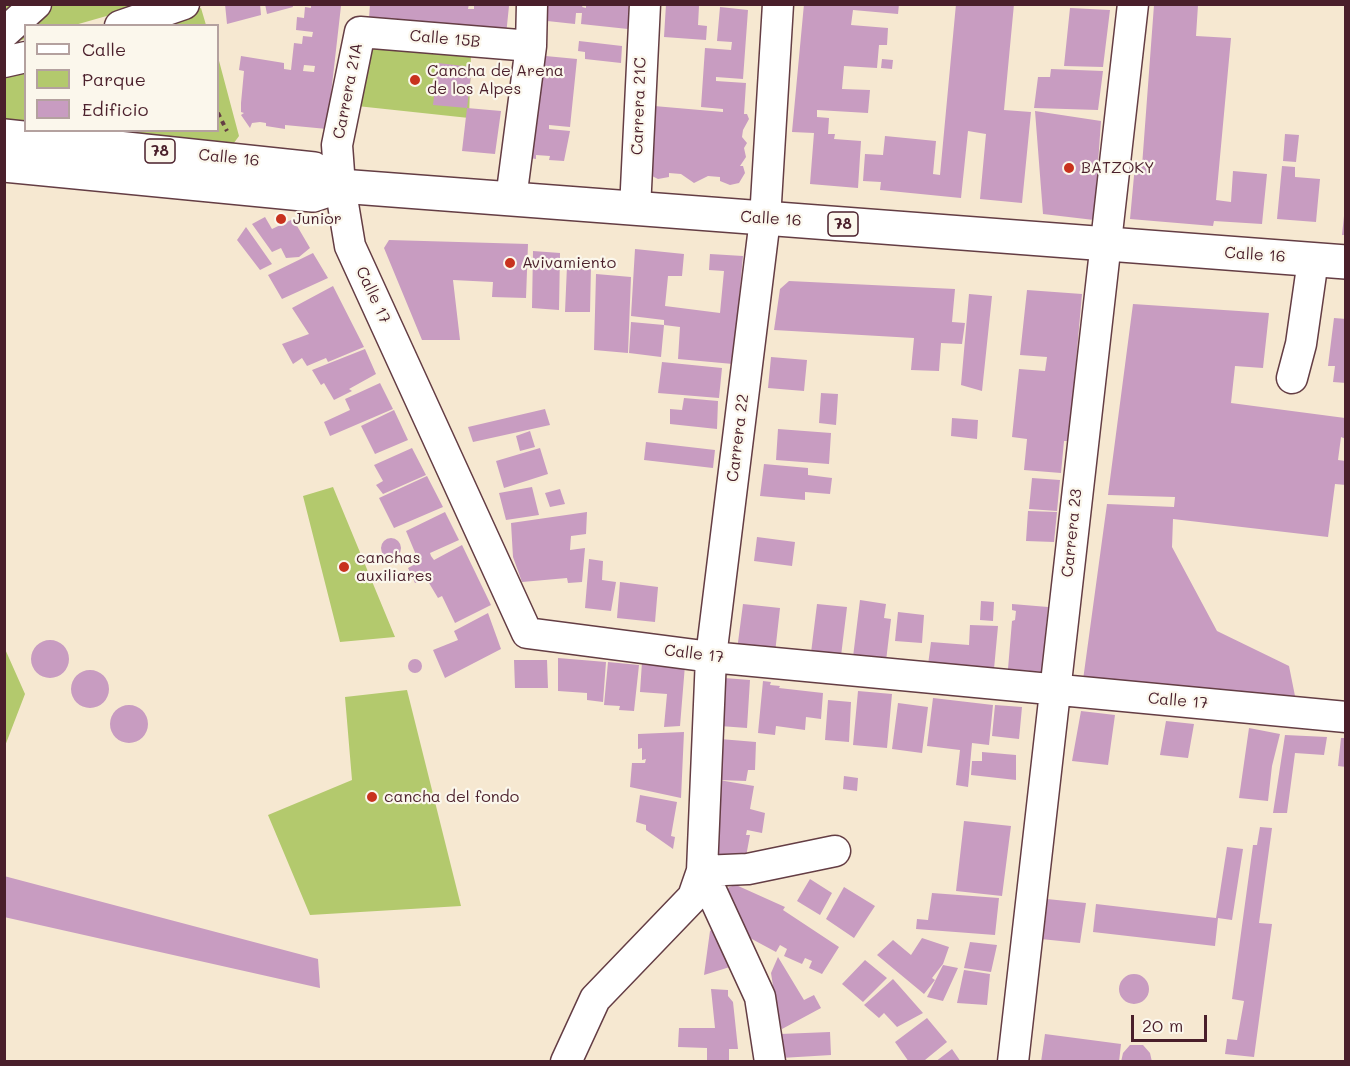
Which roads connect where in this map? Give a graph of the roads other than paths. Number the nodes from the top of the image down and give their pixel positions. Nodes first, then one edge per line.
1 (22, 4) edge
2 (36, 4) edge
3 (184, 4) edge
4 (532, 4) edge
5 (645, 4) edge
6 (778, 4) edge
7 (1133, 4) edge
8 (126, 24) edge
9 (360, 32) joint
10 (4, 33) edge
11 (531, 46) junction
12 (24, 57) edge
13 (4, 62) edge
14 (4, 136) edge
15 (4, 165) edge
16 (340, 186) junction
17 (511, 199) junction
18 (635, 208) junction
19 (765, 219) junction
20 (1104, 244) junction
21 (1313, 260) junction
22 (1346, 262) edge
23 (1292, 378) dead end
24 (711, 657) junction
25 (1055, 690) junction
26 (1346, 717) edge
27 (834, 851) dead end
28 (702, 871) junction
29 (566, 1062) edge
30 (770, 1062) edge
31 (1013, 1062) edge

1 - 10 street
2 - 10 street
3 - 8 street
4 - 11 street
5 - 18 street, Carrera 21C
6 - 19 street, Carrera 22
7 - 20 street, Carrera 23
9 - 11 street, Calle 15B
9 - 16 street, Carrera 21A
11 - 17 street
12 - 13 street
14 - 16 highway, Calle 16 / 78
15 - 16 highway, Calle 16 / 78
16 - 17 highway, Calle 16 / 78
16 - 24 street, Calle 17
17 - 18 highway, Calle 16 / 78
18 - 19 highway, Calle 16 / 78
19 - 20 highway, Calle 16 / 78
19 - 24 street, Carrera 22
20 - 21 highway, Calle 16 / 78
20 - 25 street, Carrera 23
21 - 22 highway, Calle 16 / 78
21 - 23 street
24 - 25 street, Calle 17
24 - 28 street, Carrera 22
25 - 26 street, Calle 17
25 - 31 street, Carrera 23
27 - 28 street
28 - 29 street
28 - 30 street

